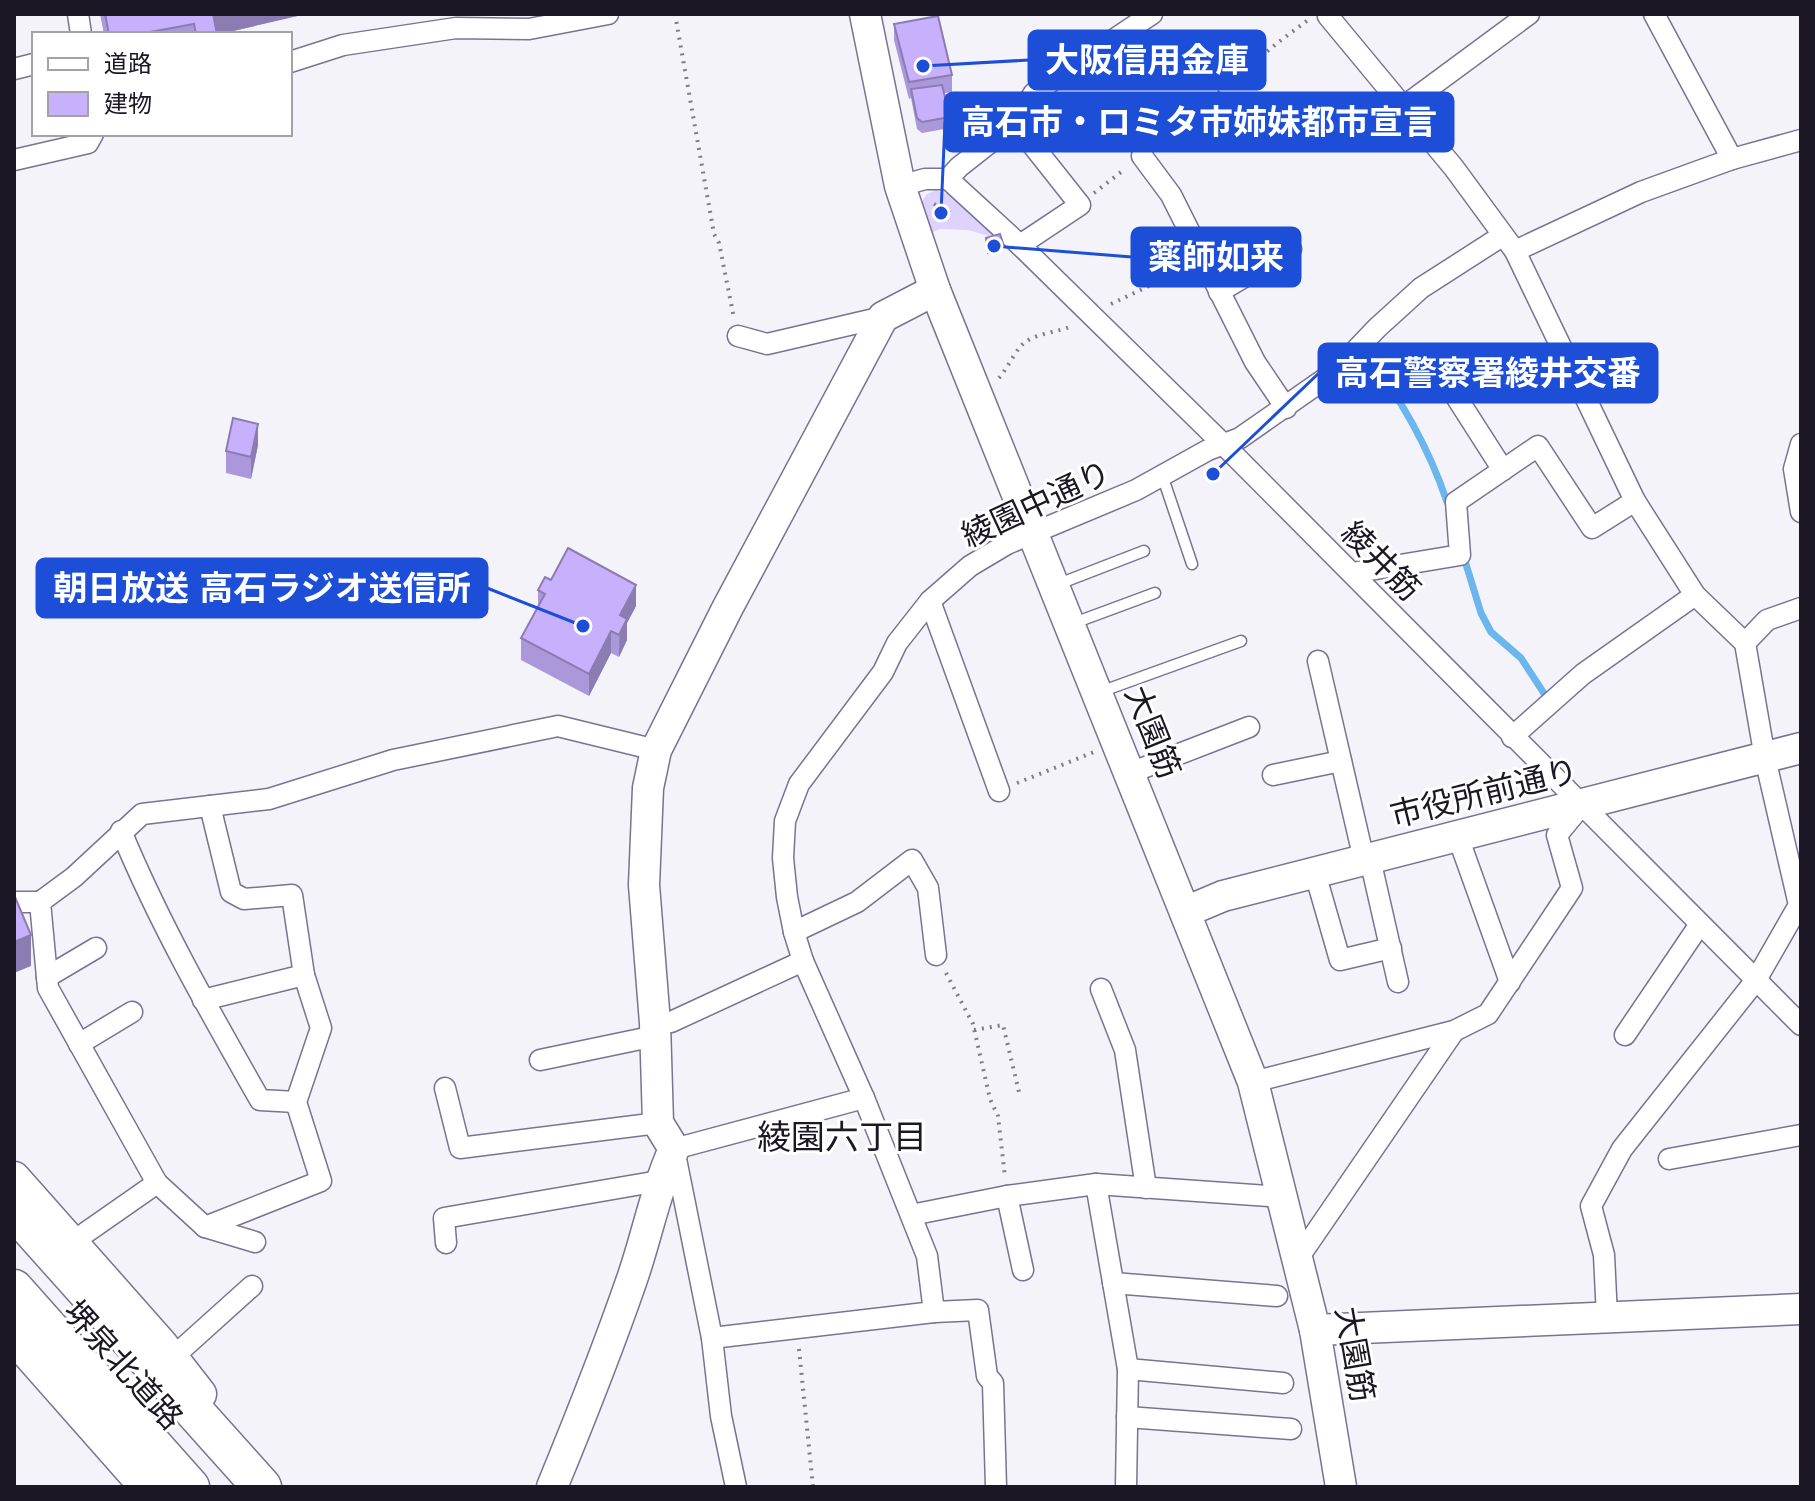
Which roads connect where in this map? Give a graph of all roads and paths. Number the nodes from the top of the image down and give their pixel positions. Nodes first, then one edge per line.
1 (608, 14) edge
2 (675, 14) edge
3 (865, 14) edge
4 (1152, 14) edge
5 (1317, 14) edge
6 (1329, 14) edge
7 (1529, 14) edge
8 (1654, 14) edge
9 (292, 61) edge
10 (1403, 107) junction
11 (1015, 123) junction
12 (92, 136) edge
13 (1800, 144) edge
14 (1142, 156) junction
15 (1732, 159) junction
16 (14, 160) edge
17 (948, 179) junction
18 (900, 186) junction
19 (931, 202) dead end
20 (1080, 205) junction
21 (956, 216) dead end
22 (1508, 244) junction
23 (1020, 245) junction
24 (1291, 249) dead end
25 (1208, 255) junction
26 (935, 290) junction
27 (1219, 292) junction
28 (883, 317) junction
29 (1093, 317) junction
30 (738, 336) joint
31 (1439, 370) dead end
32 (977, 391) junction
33 (1286, 408) junction
34 (1801, 444) edge
35 (1224, 445) junction
36 (1503, 470) junction
37 (1162, 475) junction
38 (1635, 501) junction
39 (1801, 512) edge
40 (1035, 532) junction
41 (1144, 551) dead end
42 (1192, 564) dead end
43 (1352, 573) junction
44 (1055, 585) junction
45 (1155, 593) dead end
46 (1695, 595) junction
47 (930, 601) junction
48 (1801, 608) edge
49 (1071, 624) junction
50 (1241, 641) dead end
51 (1745, 643) junction
52 (1318, 661) dead end
53 (1098, 693) junction
54 (1249, 727) dead end
55 (1512, 737) junction
56 (1801, 748) edge
57 (1100, 749) dead end
58 (656, 750) junction
59 (1765, 758) junction
60 (1341, 761) junction
61 (1130, 773) junction
62 (1273, 775) dead end
63 (999, 791) joint
64 (210, 806) junction
65 (1581, 806) junction
66 (121, 831) junction
67 (1458, 837) junction
68 (1370, 859) junction
69 (1315, 873) junction
70 (14, 902) edge
71 (40, 902) junction
72 (1800, 905) edge
73 (1185, 912) junction
74 (1700, 924) junction
75 (794, 932) junction
76 (96, 948) dead end
77 (1391, 948) junction
78 (936, 955) joint
79 (803, 961) junction
80 (304, 975) junction
81 (47, 977) junction
82 (1756, 980) junction
83 (1398, 982) dead end
84 (1510, 982) junction
85 (1101, 989) dead end
86 (203, 1000) junction
87 (132, 1012) dead end
88 (1801, 1025) edge
89 (655, 1030) junction
90 (974, 1030) junction
91 (1454, 1031) junction
92 (1625, 1035) dead end
93 (79, 1044) junction
94 (540, 1060) dead end
95 (1253, 1082) junction
96 (445, 1088) dead end
97 (1019, 1092) dead end
98 (864, 1098) junction
99 (296, 1102) junction
100 (658, 1123) junction
101 (1801, 1135) edge
102 (674, 1149) junction
103 (1669, 1159) dead end
104 (14, 1178) edge
105 (659, 1181) junction
106 (157, 1183) junction
107 (1096, 1184) junction
108 (1146, 1188) junction
109 (1007, 1196) junction
110 (1283, 1197) junction
111 (14, 1210) edge
112 (911, 1215) junction
113 (205, 1227) junction
114 (255, 1242) dead end
115 (14, 1243) edge
116 (71, 1243) junction
117 (446, 1243) dead end
118 (1299, 1257) junction
119 (1023, 1270) dead end
120 (1113, 1283) junction
121 (252, 1286) dead end
122 (14, 1289) edge
123 (1277, 1296) dead end
124 (1801, 1309) edge
125 (934, 1312) junction
126 (1607, 1317) junction
127 (797, 1327) junction
128 (1315, 1330) junction
129 (14, 1333) edge
130 (712, 1338) junction
131 (158, 1357) junction
132 (14, 1361) edge
133 (1128, 1369) junction
134 (1283, 1383) dead end
135 (1127, 1417) junction
136 (1291, 1429) dead end
137 (130, 1487) edge
138 (150, 1487) edge
139 (190, 1487) edge
140 (231, 1487) edge
141 (262, 1487) edge
142 (272, 1487) edge
143 (552, 1487) edge
144 (736, 1487) edge
145 (813, 1487) edge
146 (996, 1487) edge
147 (1126, 1487) edge
148 (1341, 1487) edge

1 - 9 street
2 - 30 path
3 - 18 street, 大園筋
4 - 11 street
5 - 14 path
6 - 10 street
7 - 10 street
8 - 15 street
10 - 22 street
11 - 17 street
11 - 20 street
12 - 16 street
13 - 15 street, 綾園中通り
14 - 20 path
14 - 25 street
15 - 22 street, 綾園中通り
17 - 18 street
17 - 23 street, 綾井筋
18 - 26 street, 大園筋
19 - 21 path
20 - 23 street
22 - 33 street, 綾園中通り
22 - 38 street
23 - 29 street, 綾井筋
24 - 27 street
25 - 27 street
25 - 29 path
26 - 28 street
26 - 32 street, 大園筋
27 - 33 street
28 - 30 street
28 - 58 street
29 - 32 path
29 - 35 street, 綾井筋
31 - 36 street
32 - 40 street, 大園筋
33 - 35 street, 綾園中通り
34 - 39 street
35 - 37 street, 綾園中通り
35 - 43 street, 綾井筋
36 - 38 street
36 - 43 street
37 - 40 street, 綾園中通り
37 - 42 lane
38 - 46 street
40 - 44 street, 大園筋
40 - 47 street, 綾園中通り
41 - 44 lane
43 - 55 street, 綾井筋
44 - 49 street, 大園筋
45 - 49 lane
46 - 51 street
46 - 55 street
47 - 63 street
47 - 75 street, 綾園中通り
48 - 51 street
49 - 53 street, 大園筋
50 - 53 lane
51 - 59 street
52 - 60 street
53 - 61 street, 大園筋
54 - 61 street
55 - 65 street, 綾井筋
56 - 59 street, 市役所前通り
57 - 63 path
58 - 64 street
58 - 89 street
59 - 65 street, 市役所前通り
59 - 72 street
60 - 62 street
60 - 68 street
61 - 73 street, 大園筋
64 - 66 street
64 - 80 street
65 - 67 street, 市役所前通り
65 - 74 street, 綾井筋
65 - 84 street
66 - 71 street
66 - 86 street
67 - 68 street, 市役所前通り
67 - 84 street
68 - 69 street, 市役所前通り
68 - 77 street
69 - 73 street, 市役所前通り
69 - 77 street
70 - 71 street
71 - 81 street
72 - 82 street
73 - 95 street, 大園筋
74 - 82 street, 綾井筋
74 - 92 street
75 - 78 street
75 - 79 street, 綾園中通り
76 - 81 street
77 - 83 street
78 - 90 path
79 - 89 street
79 - 98 street, 綾園中通り
80 - 86 street
80 - 99 street
81 - 93 street
82 - 88 street, 綾井筋
82 - 126 street
84 - 91 street
85 - 108 street
86 - 99 street
87 - 93 street
89 - 94 street
89 - 100 street
90 - 97 path
90 - 109 path
91 - 95 street
91 - 118 street
93 - 106 street
95 - 110 street, 大園筋
96 - 100 street
98 - 102 street
98 - 112 street, 綾園中通り
99 - 113 street
100 - 102 street
101 - 103 street
102 - 105 street
102 - 130 street
104 - 116 main road
105 - 117 street
105 - 143 street
106 - 113 street
106 - 116 street
107 - 108 street
107 - 109 street
107 - 120 street
108 - 110 street
109 - 112 street
109 - 119 street
110 - 118 street, 大園筋
111 - 131 highway
112 - 125 street, 綾園中通り
113 - 114 street
115 - 140 highway, 堺泉北道路
116 - 131 main road
118 - 128 street, 大園筋
120 - 123 street
120 - 133 street
121 - 131 street
122 - 139 highway, 堺泉北道路
124 - 126 street
125 - 127 street
125 - 146 street
126 - 128 street
127 - 130 street
127 - 145 path
128 - 148 street, 大園筋
129 - 138 highway
130 - 144 street
131 - 141 highway
131 - 142 main road
132 - 137 main road
133 - 134 street
133 - 135 street
135 - 136 street
135 - 147 street

